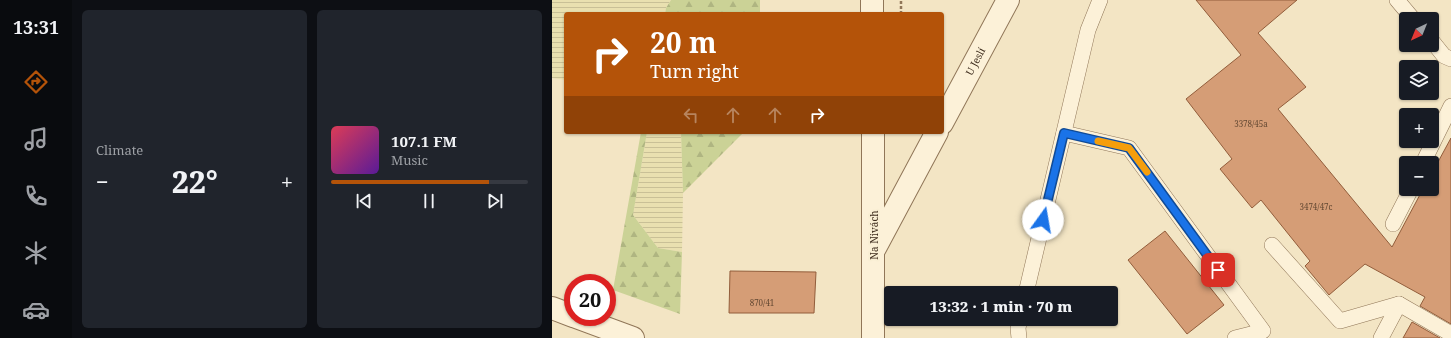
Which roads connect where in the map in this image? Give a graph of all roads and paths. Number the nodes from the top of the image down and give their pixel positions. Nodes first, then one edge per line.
1 (872, 0) edge
2 (901, 0) edge
3 (1008, 0) edge
4 (1100, 0) edge
5 (1398, 0) edge
6 (872, 12) edge
7 (901, 12) edge
8 (1407, 12) edge
9 (1439, 50) edge
10 (1451, 59) edge
11 (1451, 106) edge
12 (944, 119) edge
13 (1064, 133) junction
14 (873, 134) edge
15 (936, 134) edge
16 (1426, 156) edge
17 (1407, 196) edge
18 (1393, 224) dead end
19 (1272, 245) dead end
20 (874, 251) junction
21 (1028, 286) edge
22 (1399, 304) junction
23 (552, 308) edge
24 (564, 313) edge
25 (600, 326) edge
26 (1018, 326) edge
27 (1451, 334) edge
28 (633, 338) edge
29 (873, 338) edge
30 (1018, 338) edge
31 (1236, 338) edge
32 (1381, 338) edge

1 - 6 street
2 - 7 path
3 - 12 street, U Jeslí
4 - 13 lane
5 - 8 lane
9 - 10 lane
11 - 16 lane
13 - 21 lane
13 - 31 lane
14 - 20 street, Na Nivách
15 - 20 street
17 - 18 lane
19 - 22 lane
20 - 29 street, Na Nivách
22 - 27 lane
22 - 32 lane
23 - 24 street
25 - 28 street
26 - 30 lane

